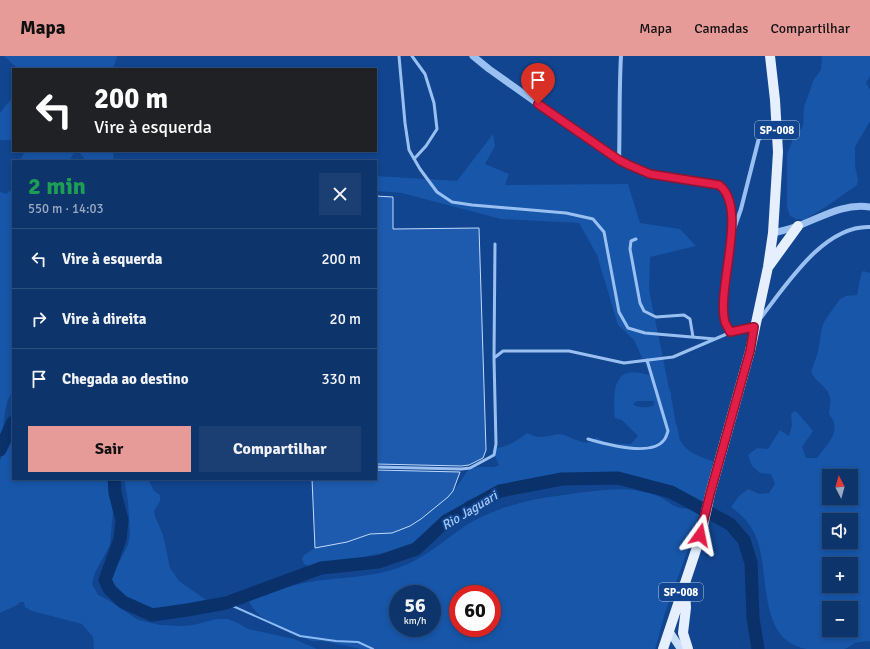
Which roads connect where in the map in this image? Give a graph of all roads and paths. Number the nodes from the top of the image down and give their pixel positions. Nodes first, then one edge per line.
1 (400, 56) edge
2 (412, 56) edge
3 (474, 56) edge
4 (621, 56) edge
5 (770, 56) edge
6 (777, 132) junction
7 (414, 159) junction
8 (619, 160) junction
9 (870, 207) edge
10 (798, 226) junction
11 (870, 227) edge
12 (732, 233) junction
13 (773, 233) junction
14 (636, 239) dead end
15 (495, 244) dead end
16 (768, 267) junction
17 (754, 327) junction
18 (730, 332) junction
19 (693, 337) junction
20 (715, 339) junction
21 (494, 358) junction
22 (646, 360) junction
23 (588, 439) dead end
24 (377, 467) edge
25 (684, 583) junction
26 (669, 631) junction
27 (664, 646) edge
28 (679, 647) edge
29 (688, 649) edge

1 - 7 lane
2 - 7 lane
3 - 8 street
4 - 8 street
5 - 6 main road, SP-008
6 - 12 street
6 - 13 main road, SP-008
7 - 19 lane
8 - 12 street
9 - 10 street
10 - 13 street
10 - 16 main road
11 - 17 street
12 - 18 street
13 - 16 main road, SP-008
14 - 19 lane
15 - 21 lane
16 - 17 main road, SP-008
17 - 18 street
17 - 25 main road, SP-008
18 - 20 lane
19 - 20 lane
20 - 22 lane
21 - 22 lane
21 - 24 lane
22 - 23 lane
25 - 26 main road, SP-008
25 - 29 main road
26 - 27 main road, SP-008
26 - 28 main road
27 - 28 main road

